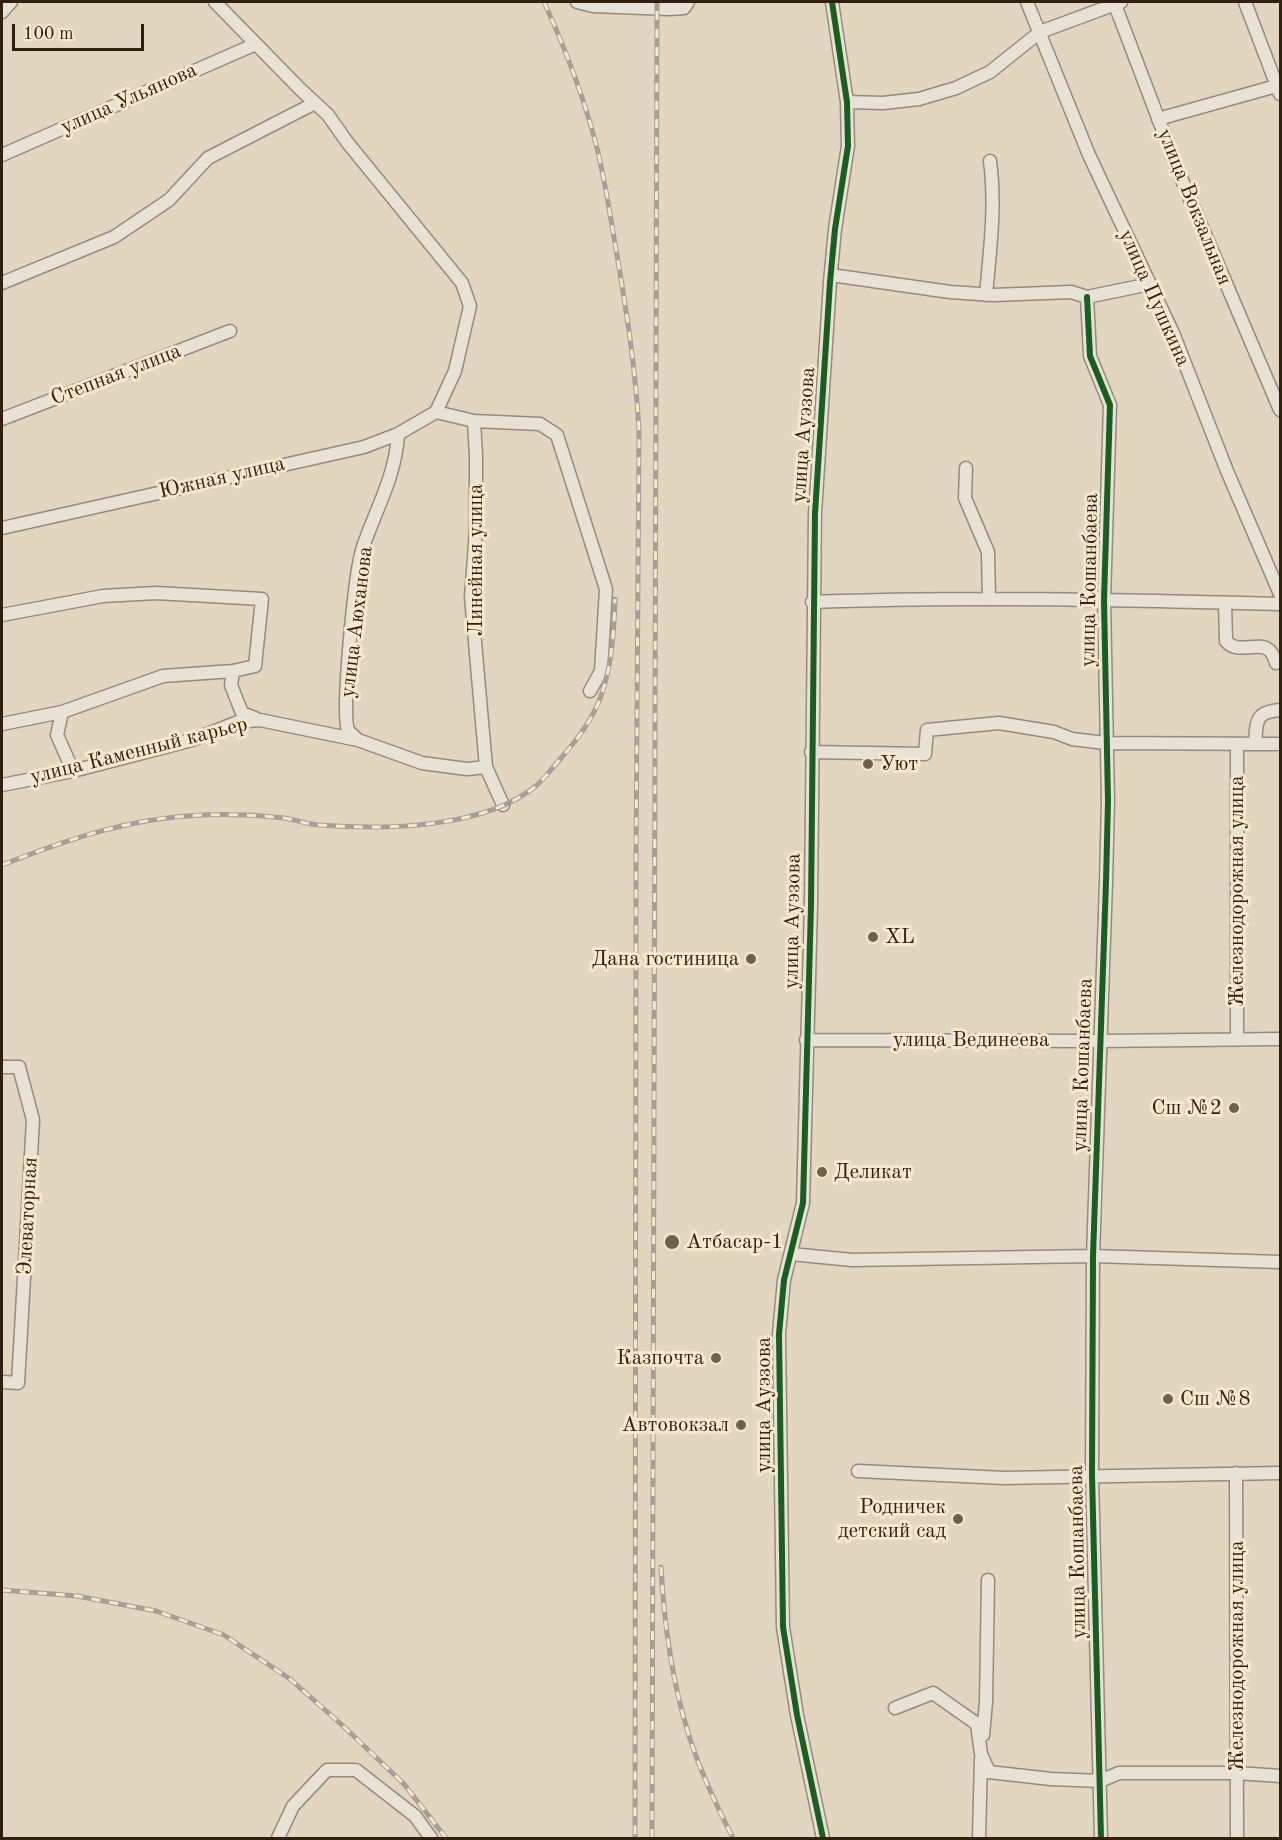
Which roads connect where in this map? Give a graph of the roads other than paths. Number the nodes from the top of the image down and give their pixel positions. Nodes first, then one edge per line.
1 (11, 2) edge
2 (215, 2) edge
3 (577, 2) edge
4 (688, 2) edge
5 (832, 2) edge
6 (1027, 2) edge
7 (1116, 2) edge
8 (1245, 2) edge
9 (2, 12) edge
10 (1040, 32) junction
11 (255, 44) junction
12 (1280, 88) edge
13 (847, 102) junction
14 (315, 103) junction
15 (1158, 119) junction
16 (2, 155) edge
17 (990, 160) dead end
18 (831, 275) junction
19 (2, 283) edge
20 (1150, 284) junction
21 (986, 295) junction
22 (1086, 297) junction
23 (230, 331) dead end
24 (1281, 410) edge
25 (436, 412) junction
26 (2, 419) edge
27 (474, 421) junction
28 (398, 434) junction
29 (966, 468) dead end
30 (2, 528) edge
31 (1281, 594) edge
32 (989, 599) junction
33 (1104, 600) junction
34 (812, 602) junction
35 (1225, 603) junction
36 (1281, 604) edge
37 (2, 615) edge
38 (1276, 663) dead end
39 (233, 671) junction
40 (590, 691) dead end
41 (1281, 710) edge
42 (62, 712) junction
43 (260, 720) junction
44 (2, 724) edge
45 (358, 740) junction
46 (1105, 743) junction
47 (1237, 744) junction
48 (1255, 744) junction
49 (1281, 744) edge
50 (811, 752) junction
51 (486, 767) junction
52 (73, 771) junction
53 (2, 785) edge
54 (503, 805) dead end
55 (1237, 1039) junction
56 (1281, 1039) edge
57 (806, 1040) junction
58 (1100, 1041) junction
59 (2, 1067) edge
60 (792, 1254) junction
61 (1093, 1256) junction
62 (1281, 1262) edge
63 (2, 1382) edge
64 (858, 1471) dead end
65 (1236, 1473) junction
66 (1281, 1473) edge
67 (1092, 1475) junction
68 (988, 1580) dead end
69 (894, 1708) dead end
70 (981, 1754) junction
71 (1237, 1773) junction
72 (1281, 1776) edge
73 (1100, 1780) junction
74 (279, 1839) edge
75 (431, 1839) edge
76 (824, 1839) edge
77 (979, 1839) edge
78 (1101, 1839) edge
79 (1237, 1839) edge

1 - 9 street
2 - 11 street
3 - 4 street
5 - 13 street, улица Ауэзова
6 - 10 street, улица Пушкина
7 - 10 street
7 - 15 street, улица Вокзальная
8 - 12 street
10 - 13 street
10 - 20 street, улица Пушкина
11 - 14 street
11 - 16 street, улица Ульянова
12 - 15 street
13 - 18 street, улица Ауэзова
14 - 19 street
14 - 25 street
15 - 24 street, улица Вокзальная
17 - 21 street
18 - 21 street
18 - 34 street, улица Ауэзова
20 - 22 street
20 - 31 street, улица Пушкина
21 - 22 street
22 - 33 street, улица Кошанбаева
23 - 26 street, Степная улица
25 - 27 street
25 - 28 street, Южная улица
27 - 40 street
27 - 51 street, Линейная улица
28 - 30 street, Южная улица
28 - 45 street, улица Аюханова
29 - 32 street
32 - 33 street
32 - 34 street
33 - 35 street
33 - 46 street, улица Кошанбаева
34 - 50 street, улица Ауэзова
35 - 36 street
35 - 38 street
37 - 39 street
39 - 42 street
39 - 43 street
41 - 48 street
42 - 44 street
42 - 52 street
43 - 45 street, улица Каменный карьер
43 - 52 street, улица Каменный карьер
45 - 51 street, улица Каменный карьер
46 - 47 street
46 - 50 street
46 - 58 street, улица Кошанбаева
47 - 48 street
47 - 55 street, Железнодорожная улица
48 - 49 street
50 - 57 street, улица Ауэзова
51 - 54 street, Линейная улица
52 - 53 street, улица Каменный карьер
55 - 56 street, улица Вединеева
55 - 58 street, улица Вединеева
57 - 58 street, улица Вединеева
57 - 60 street, улица Ауэзова
58 - 61 street, улица Кошанбаева
59 - 63 street, Элеваторная
60 - 61 street
60 - 76 street, улица Ауэзова
61 - 62 street
61 - 67 street, улица Кошанбаева
64 - 67 street
65 - 66 street
65 - 67 street
65 - 71 street, Железнодорожная улица
67 - 73 street, улица Кошанбаева
68 - 70 street
69 - 70 street
70 - 73 street
70 - 77 street
71 - 72 street
71 - 73 street
71 - 79 street, Железнодорожная улица
73 - 78 street, улица Кошанбаева
74 - 75 street

